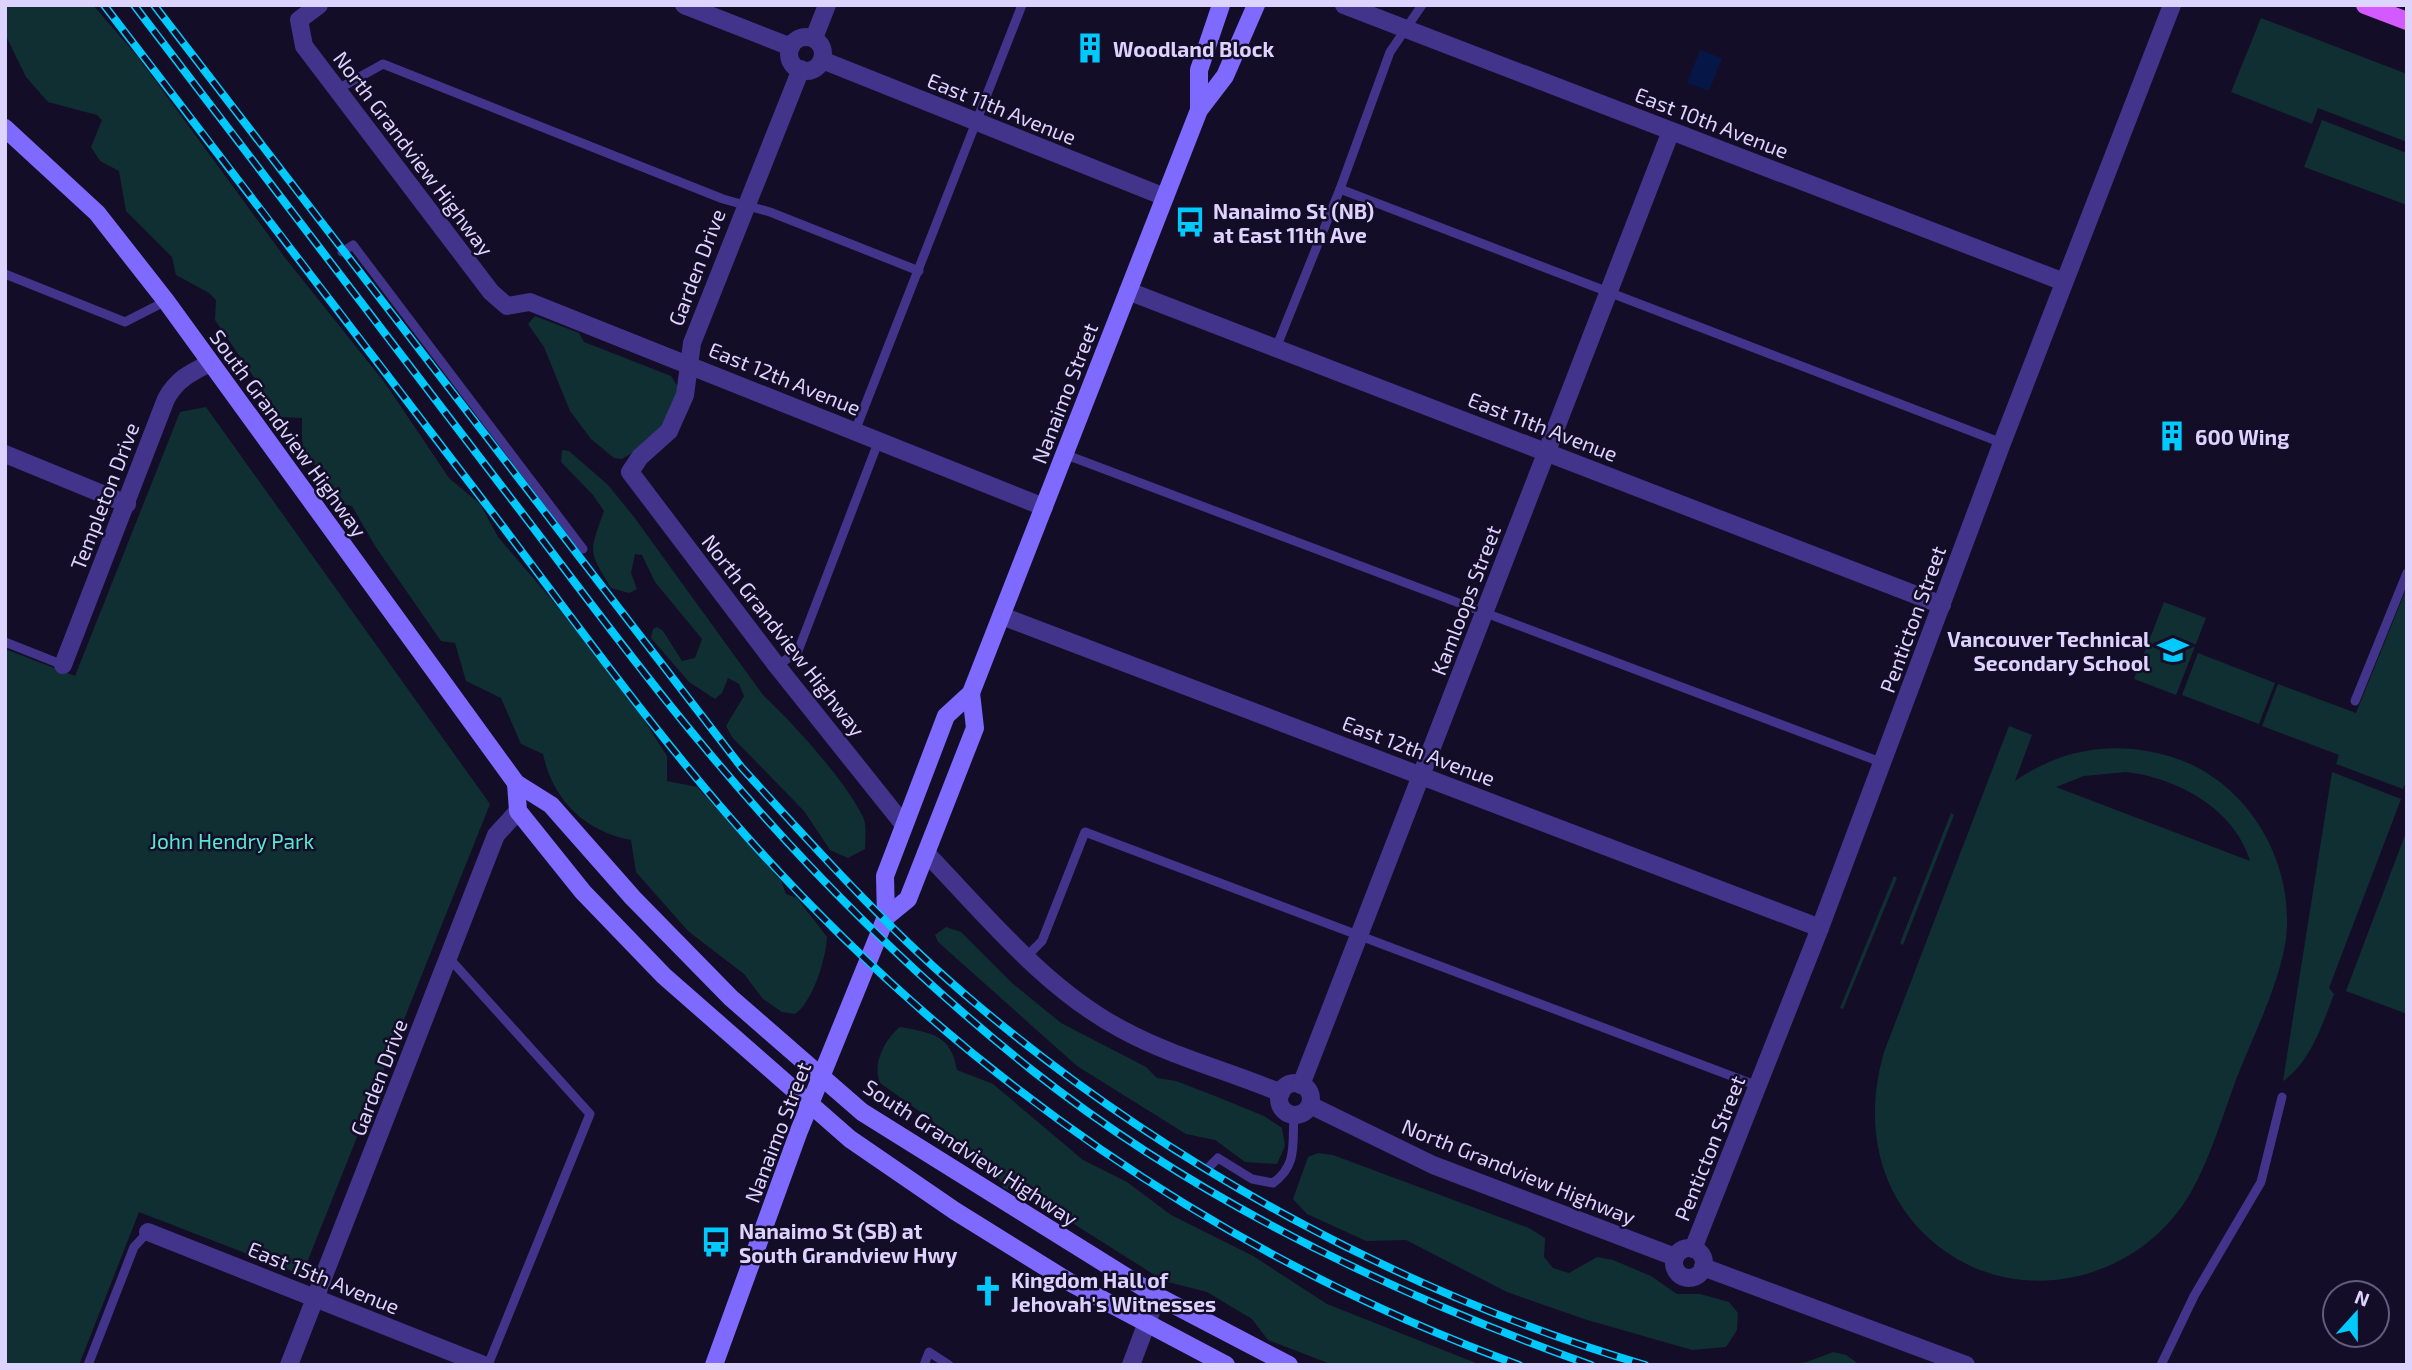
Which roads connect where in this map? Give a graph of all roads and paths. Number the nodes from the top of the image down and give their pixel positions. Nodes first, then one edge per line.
1 (319, 5) edge
2 (684, 5) edge
3 (827, 5) edge
4 (1022, 5) edge
5 (1221, 5) edge
6 (1256, 5) edge
7 (1344, 5) edge
8 (1422, 5) edge
9 (2172, 5) edge
10 (2372, 7) edge
11 (2407, 21) edge
12 (1405, 29) junction
13 (814, 38) junction
14 (791, 47) junction
15 (822, 60) junction
16 (801, 69) junction
17 (338, 89) junction
18 (1199, 110) junction
19 (977, 123) junction
20 (5, 128) edge
21 (1671, 131) junction
22 (1340, 190) junction
23 (1165, 197) junction
24 (745, 205) junction
25 (342, 253) dead end
26 (919, 271) junction
27 (5, 274) edge
28 (2064, 282) junction
29 (1609, 290) junction
30 (1128, 291) junction
31 (166, 301) junction
32 (507, 306) joint
33 (1276, 348) junction
34 (210, 363) junction
35 (688, 365) junction
36 (855, 431) junction
37 (879, 440) junction
38 (2002, 443) junction
39 (1547, 452) junction
40 (5, 454) edge
41 (1064, 454) junction
42 (630, 472) joint
43 (127, 503) junction
44 (1044, 508) junction
45 (583, 549) dead end
46 (2407, 573) edge
47 (1942, 605) junction
48 (1483, 615) junction
49 (1002, 616) junction
50 (5, 642) edge
51 (63, 665) joint
52 (777, 666) junction
53 (971, 693) junction
54 (2355, 701) dead end
55 (1883, 763) junction
56 (1423, 776) junction
57 (516, 783) junction
58 (517, 811) junction
59 (904, 825) junction
60 (926, 853) junction
61 (886, 917) junction
62 (1820, 928) junction
63 (1360, 933) junction
64 (1026, 957) junction
65 (449, 958) junction
66 (822, 1079) junction
67 (1301, 1085) junction
68 (1758, 1086) junction
69 (1281, 1093) junction
70 (2282, 1097) dead end
71 (811, 1104) junction
72 (1310, 1105) junction
73 (1294, 1115) junction
74 (1208, 1168) dead end
75 (148, 1231) joint
76 (1693, 1248) junction
77 (1675, 1257) junction
78 (1703, 1267) junction
79 (1157, 1296) junction
80 (315, 1299) junction
81 (1146, 1325) junction
82 (88, 1365) edge
83 (289, 1365) edge
84 (486, 1365) edge
85 (714, 1365) edge
86 (924, 1365) edge
87 (949, 1365) edge
88 (1131, 1365) edge
89 (1226, 1365) edge
90 (1289, 1365) edge
91 (1966, 1365) edge
92 (2161, 1365) edge

1 - 17 street, North Grandview Highway
2 - 14 street
3 - 13 street
4 - 19 lane
5 - 18 main road, Nanaimo Street
6 - 18 main road, Nanaimo Street
7 - 12 street, East 10th Avenue
8 - 12 lane
9 - 28 street, Penticton Street
10 - 11 main road
12 - 21 street, East 10th Avenue
12 - 22 lane
13 - 14 street
13 - 15 street
14 - 16 street
15 - 16 street
15 - 19 street, East 11th Avenue
16 - 24 street, Garden Drive
17 - 24 lane
17 - 32 street, North Grandview Highway
18 - 23 main road, Nanaimo Street
19 - 23 street, East 11th Avenue
19 - 26 lane
20 - 31 main road, South Grandview Highway
21 - 28 street, East 10th Avenue
21 - 29 street, Kamloops Street
22 - 29 lane
22 - 33 lane
23 - 30 main road, Nanaimo Street
24 - 26 lane
24 - 35 street, Garden Drive
25 - 45 lane
26 - 36 lane
27 - 31 lane
28 - 38 street, Penticton Street
29 - 38 lane
29 - 39 street, Kamloops Street
30 - 33 street, East 11th Avenue
30 - 41 main road, Nanaimo Street
31 - 34 main road, South Grandview Highway
32 - 35 street, East 12th Avenue
33 - 39 street, East 11th Avenue
34 - 43 street, Templeton Drive
34 - 57 main road, South Grandview Highway
35 - 36 street, East 12th Avenue
35 - 42 street, Garden Drive
36 - 37 street, East 12th Avenue
37 - 44 street, East 12th Avenue
37 - 52 lane
38 - 47 street, Penticton Street
39 - 47 street, East 11th Avenue
39 - 48 street, Kamloops Street
40 - 43 street
41 - 44 main road, Nanaimo Street
41 - 48 lane
42 - 52 street, North Grandview Highway
43 - 51 street, Templeton Drive
44 - 49 main road, Nanaimo Street
46 - 54 lane
47 - 55 street, Penticton Street
48 - 55 lane
48 - 56 street, Kamloops Street
49 - 53 main road, Nanaimo Street
49 - 56 street, East 12th Avenue
50 - 51 lane
52 - 59 street, North Grandview Highway
53 - 59 main road, Nanaimo Street
53 - 60 main road, Nanaimo Street
55 - 62 street, Penticton Street
56 - 62 street, East 12th Avenue
56 - 63 street, Kamloops Street
57 - 58 main road
57 - 66 main road, South Grandview Highway
58 - 65 street, Garden Drive
58 - 71 main road
59 - 61 main road, Nanaimo Street
60 - 61 main road, Nanaimo Street
60 - 64 street
61 - 66 main road, Nanaimo Street
62 - 68 street, Penticton Street
63 - 64 lane
63 - 67 street, Kamloops Street
63 - 68 lane
64 - 69 street
65 - 80 street, Garden Drive
65 - 84 lane
66 - 71 main road, Nanaimo Street
66 - 79 main road, South Grandview Highway
67 - 69 street
67 - 72 street
68 - 76 street, Penticton Street
69 - 73 street
70 - 92 lane
71 - 81 main road
71 - 85 main road, Nanaimo Street
72 - 73 street
72 - 77 street, North Grandview Highway
73 - 74 lane
75 - 80 street, East 15th Avenue
75 - 82 lane
76 - 77 street
76 - 78 street
77 - 78 street
78 - 91 street
79 - 81 street
79 - 90 main road, South Grandview Highway
80 - 83 street, Garden Drive
80 - 84 street, East 15th Avenue
81 - 88 street
81 - 89 main road
86 - 87 lane

